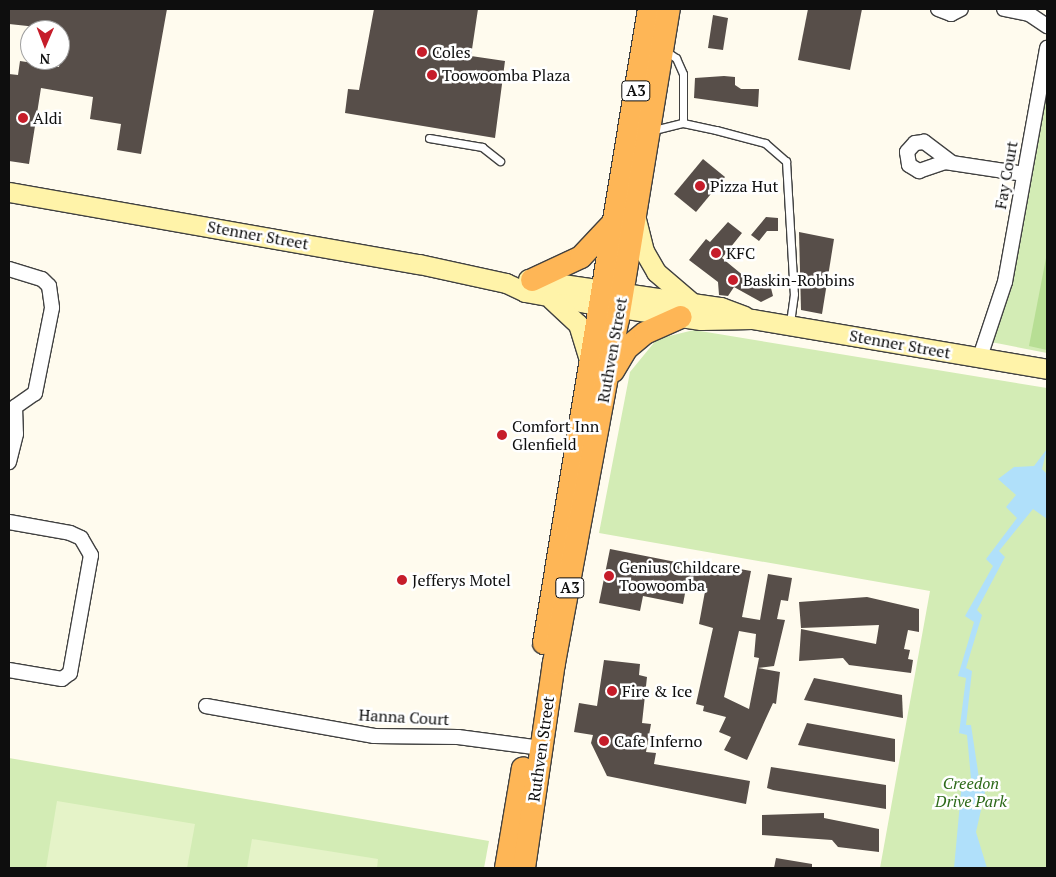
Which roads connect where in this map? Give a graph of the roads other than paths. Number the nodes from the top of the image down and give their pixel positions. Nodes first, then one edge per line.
1 (649, 9) edge
2 (668, 9) edge
3 (938, 9) edge
4 (961, 9) edge
5 (1004, 9) edge
6 (1047, 22) edge
7 (662, 49) junction
8 (1047, 49) edge
9 (683, 123) junction
10 (648, 132) junction
11 (429, 138) dead end
12 (500, 161) dead end
13 (951, 162) dead end
14 (1024, 174) junction
15 (9, 192) edge
16 (635, 215) junction
17 (614, 222) junction
18 (9, 269) edge
19 (539, 288) junction
20 (611, 299) junction
21 (686, 310) junction
22 (790, 325) junction
23 (980, 357) junction
24 (590, 361) junction
25 (1047, 369) edge
26 (607, 379) junction
27 (12, 406) edge
28 (9, 462) edge
29 (9, 522) edge
30 (9, 670) edge
31 (206, 706) dead end
32 (534, 747) junction
33 (506, 868) edge
34 (524, 868) edge

1 - 17 highway, Ruthven Street / A3
2 - 7 highway, Ruthven Street / A3
3 - 4 street
5 - 6 street, Fay Court
6 - 8 street, Fay Court
7 - 9 lane
7 - 10 highway, Ruthven Street / A3
8 - 14 street, Fay Court
9 - 10 lane
9 - 22 lane
10 - 16 highway, Ruthven Street / A3
11 - 12 lane
13 - 14 street
14 - 23 street, Fay Court
15 - 19 main road, Stenner Street
16 - 20 highway, Ruthven Street / A3
16 - 21 main road
17 - 19 highway
17 - 20 highway, Ruthven Street / A3
18 - 27 street
19 - 20 main road, Stenner Street
19 - 24 main road
20 - 21 main road, Stenner Street
20 - 24 highway, Ruthven Street / A3
20 - 26 highway, Ruthven Street / A3
21 - 22 main road, Stenner Street
21 - 26 highway
22 - 23 main road, Stenner Street
23 - 25 main road, Stenner Street
24 - 32 highway, Ruthven Street / A3
26 - 32 highway, Ruthven Street / A3
27 - 28 street
29 - 30 street
31 - 32 street, Hanna Court
32 - 33 highway, Ruthven Street / A3
32 - 34 highway, Ruthven Street / A3

